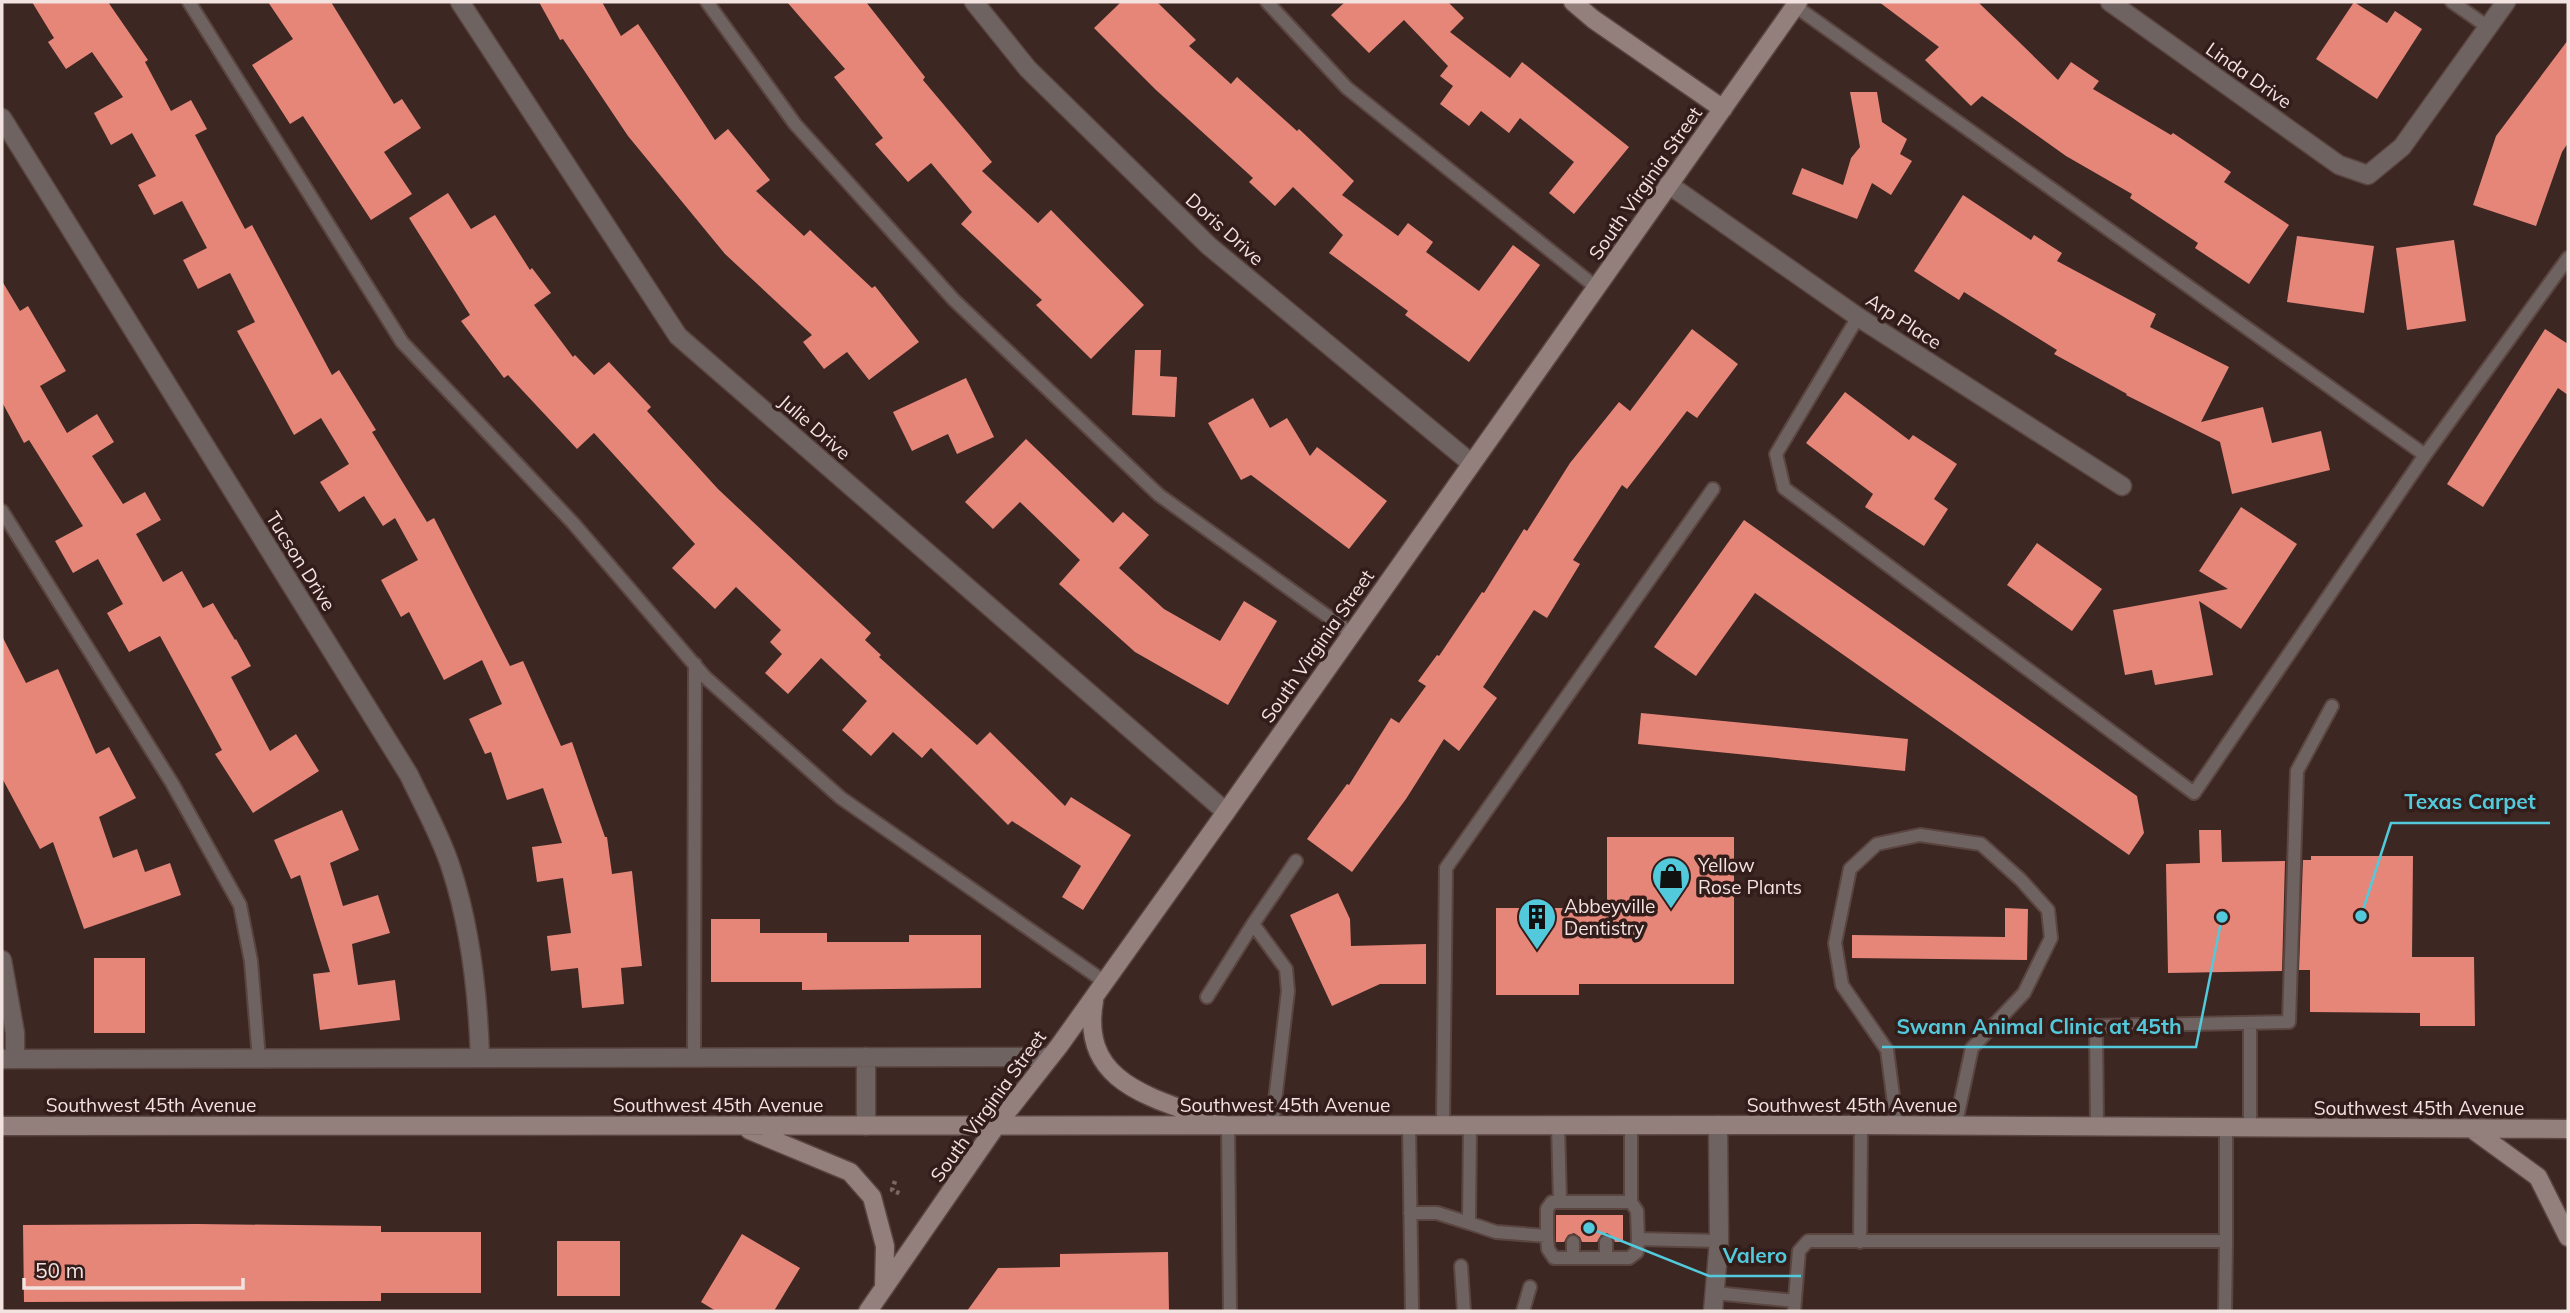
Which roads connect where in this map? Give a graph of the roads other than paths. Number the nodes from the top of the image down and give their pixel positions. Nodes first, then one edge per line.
1 (189, 2) edge
2 (460, 2) edge
3 (707, 2) edge
4 (974, 2) edge
5 (1268, 2) edge
6 (1573, 2) edge
7 (2110, 2) edge
8 (2452, 2) edge
9 (2506, 2) edge
10 (1796, 4) edge
11 (2488, 27) junction
12 (1723, 109) junction
13 (2, 118) edge
14 (1668, 184) junction
15 (2568, 258) edge
16 (1597, 288) junction
17 (1858, 317) junction
18 (2425, 455) junction
19 (1471, 463) junction
20 (2122, 486) dead end
21 (1713, 489) dead end
22 (2, 511) edge
23 (1351, 633) junction
24 (695, 664) junction
25 (2332, 706) dead end
26 (1226, 812) junction
27 (1296, 861) dead end
28 (1254, 924) junction
29 (2, 960) edge
30 (1100, 989) junction
31 (1207, 998) dead end
32 (2250, 1023) junction
33 (866, 1057) junction
34 (1050, 1057) junction
35 (480, 1058) junction
36 (694, 1058) junction
37 (8, 1059) edge
38 (259, 1059) junction
39 (1409, 1125) junction
40 (1444, 1125) junction
41 (1470, 1125) junction
42 (1558, 1125) junction
43 (1632, 1125) junction
44 (1718, 1125) junction
45 (1861, 1125) junction
46 (2, 1126) edge
47 (739, 1126) junction
48 (866, 1126) junction
49 (996, 1126) junction
50 (1228, 1126) junction
51 (1272, 1126) junction
52 (1897, 1126) junction
53 (1955, 1127) junction
54 (2097, 1127) junction
55 (2226, 1128) junction
56 (2250, 1128) junction
57 (2472, 1129) junction
58 (2568, 1129) edge
59 (1631, 1202) junction
60 (1569, 1206) junction
61 (1410, 1213) junction
62 (1469, 1223) junction
63 (1547, 1236) junction
64 (2568, 1237) edge
65 (1638, 1239) junction
66 (1718, 1241) junction
67 (2226, 1241) junction
68 (1573, 1242) dead end
69 (1606, 1242) dead end
70 (1860, 1242) junction
71 (1573, 1258) junction
72 (1606, 1258) junction
73 (1461, 1266) dead end
74 (1530, 1287) dead end
75 (884, 1288) junction
76 (1714, 1302) edge
77 (1794, 1306) edge
78 (868, 1311) edge
79 (1230, 1311) edge
80 (1412, 1311) edge
81 (1464, 1311) edge
82 (1522, 1311) edge
83 (2225, 1311) edge

1 - 24 lane
2 - 26 street, Julie Drive
3 - 23 lane
4 - 19 street, Doris Drive
5 - 16 lane
6 - 12 main road
7 - 11 street, Linda Drive
8 - 11 lane
9 - 11 street
10 - 12 main road, South Virginia Street
10 - 18 lane
12 - 14 main road, South Virginia Street
13 - 35 street, Tucson Drive
14 - 16 main road, South Virginia Street
14 - 17 street, Arp Place
15 - 18 lane
16 - 19 main road, South Virginia Street
17 - 18 lane
17 - 20 street, Arp Place
19 - 23 main road, South Virginia Street
21 - 40 lane
22 - 38 lane
23 - 26 main road, South Virginia Street
24 - 30 lane
24 - 36 lane
25 - 32 lane
26 - 30 main road, South Virginia Street
27 - 28 lane
28 - 31 lane
28 - 51 lane
29 - 37 street
30 - 34 main road, South Virginia Street
30 - 50 main road
32 - 54 lane
32 - 56 lane
33 - 34 street
33 - 36 street
33 - 48 street
34 - 49 main road, South Virginia Street
35 - 36 street
35 - 38 street
37 - 38 street
39 - 40 main road, Southwest 45th Avenue
39 - 51 main road, Southwest 45th Avenue
39 - 61 lane
40 - 41 main road, Southwest 45th Avenue
41 - 42 main road, Southwest 45th Avenue
41 - 62 lane
42 - 43 main road, Southwest 45th Avenue
42 - 60 lane
43 - 44 main road, Southwest 45th Avenue
43 - 59 lane
44 - 45 main road, Southwest 45th Avenue
44 - 66 street
45 - 52 main road, Southwest 45th Avenue
45 - 70 lane
46 - 47 main road, Southwest 45th Avenue
47 - 48 main road, Southwest 45th Avenue
47 - 75 main road
48 - 49 main road, Southwest 45th Avenue
49 - 50 main road, Southwest 45th Avenue
49 - 75 main road, South Virginia Street
50 - 51 main road, Southwest 45th Avenue
50 - 79 lane
52 - 53 main road, Southwest 45th Avenue
52 - 53 lane
53 - 54 main road, Southwest 45th Avenue
54 - 55 main road, Southwest 45th Avenue
55 - 56 main road, Southwest 45th Avenue
55 - 67 lane
56 - 57 main road, Southwest 45th Avenue
57 - 58 main road, Southwest 45th Avenue
57 - 64 main road
59 - 60 lane
59 - 65 lane
60 - 63 lane
61 - 62 lane
61 - 80 lane
62 - 63 lane
63 - 71 lane
65 - 66 lane
65 - 72 lane
66 - 76 street
67 - 70 lane
67 - 83 lane
68 - 71 lane
69 - 72 lane
70 - 77 lane
71 - 72 lane
73 - 81 lane
74 - 82 lane
75 - 78 main road, South Virginia Street
76 - 77 lane

